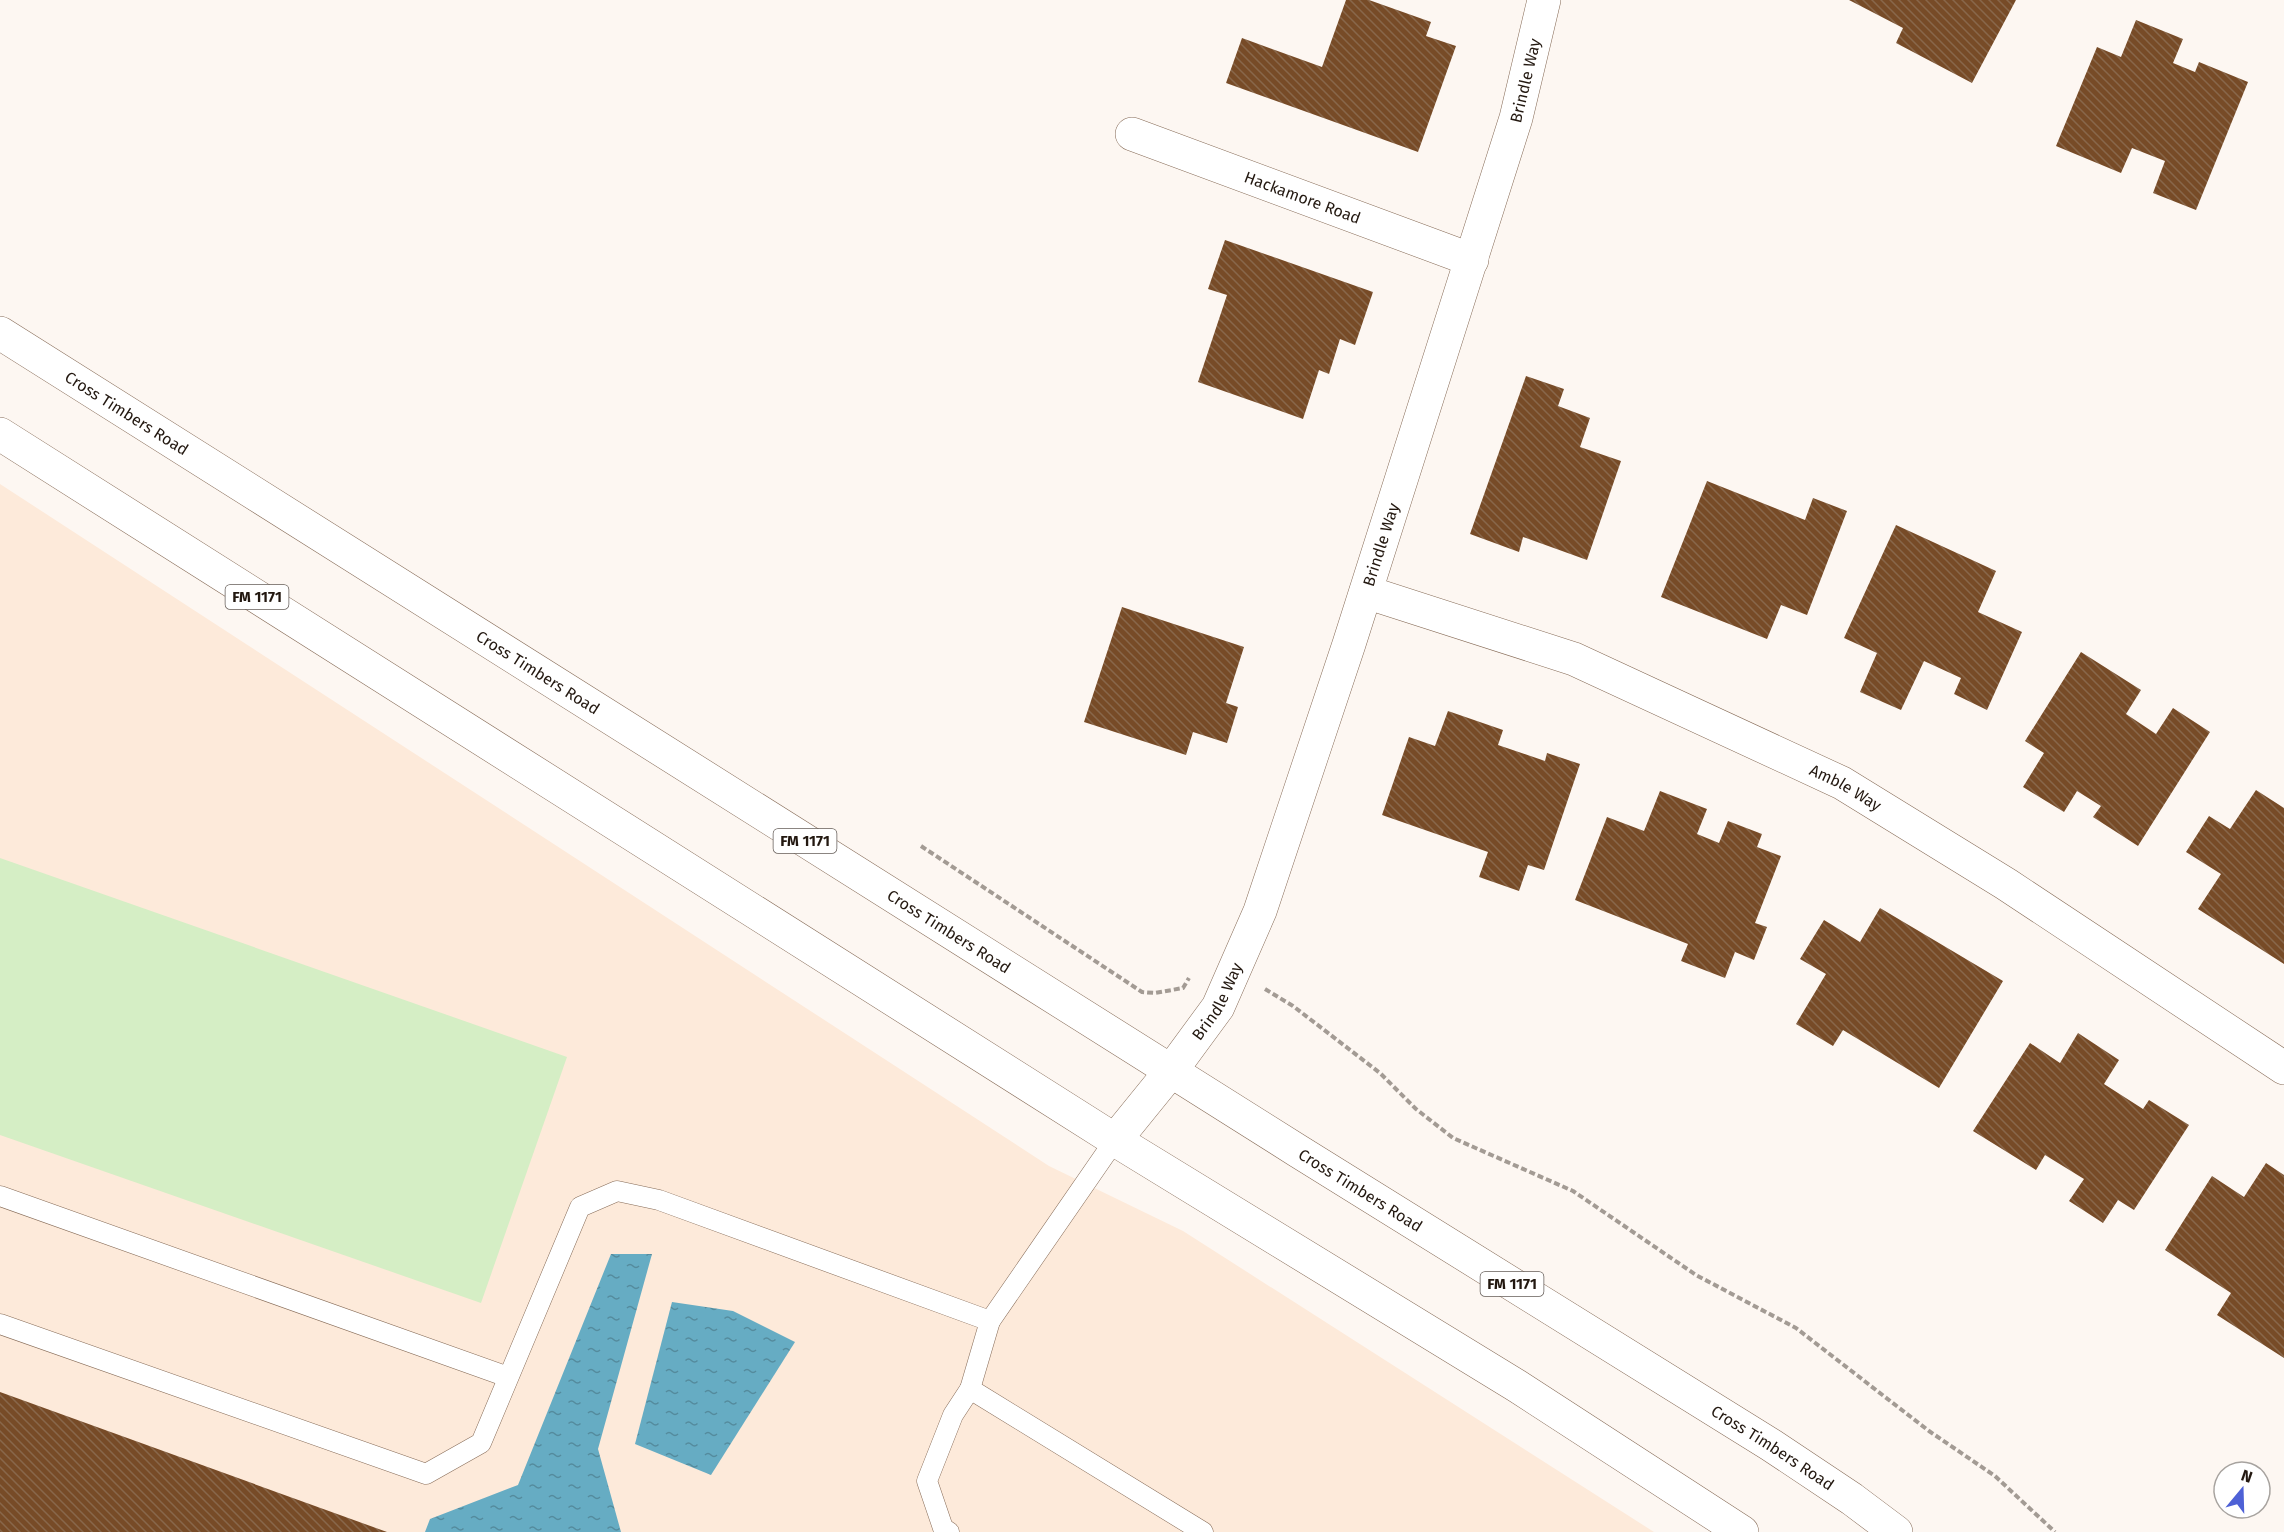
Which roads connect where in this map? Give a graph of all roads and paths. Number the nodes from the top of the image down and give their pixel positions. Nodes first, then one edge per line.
1 (1544, 0) edge
2 (1132, 134) dead end
3 (1472, 260) junction
4 (0, 333) edge
5 (0, 434) edge
6 (1366, 592) junction
7 (921, 846) dead end
8 (1234, 970) junction
9 (2284, 1068) edge
10 (1171, 1071) junction
11 (1115, 1140) junction
12 (0, 1196) edge
13 (990, 1321) junction
14 (0, 1324) edge
15 (508, 1377) junction
16 (970, 1389) junction
17 (949, 1532) edge
18 (1203, 1532) edge
19 (1742, 1532) edge
20 (1896, 1532) edge
21 (2055, 1532) edge

1 - 3 main road, Brindle Way
2 - 3 main road, Hackamore Road
3 - 6 main road, Brindle Way
4 - 10 main road, Cross Timbers Road / FM 1171
5 - 11 main road, FM 1171
6 - 8 main road, Brindle Way
6 - 9 main road, Amble Way
7 - 8 path
8 - 10 main road, Brindle Way
8 - 21 path
10 - 11 main road, Brindle Way
10 - 20 main road, Cross Timbers Road / FM 1171
11 - 13 lane
11 - 19 main road, FM 1171
12 - 15 lane
13 - 15 lane
13 - 16 lane
14 - 15 lane
16 - 17 lane
16 - 18 lane

